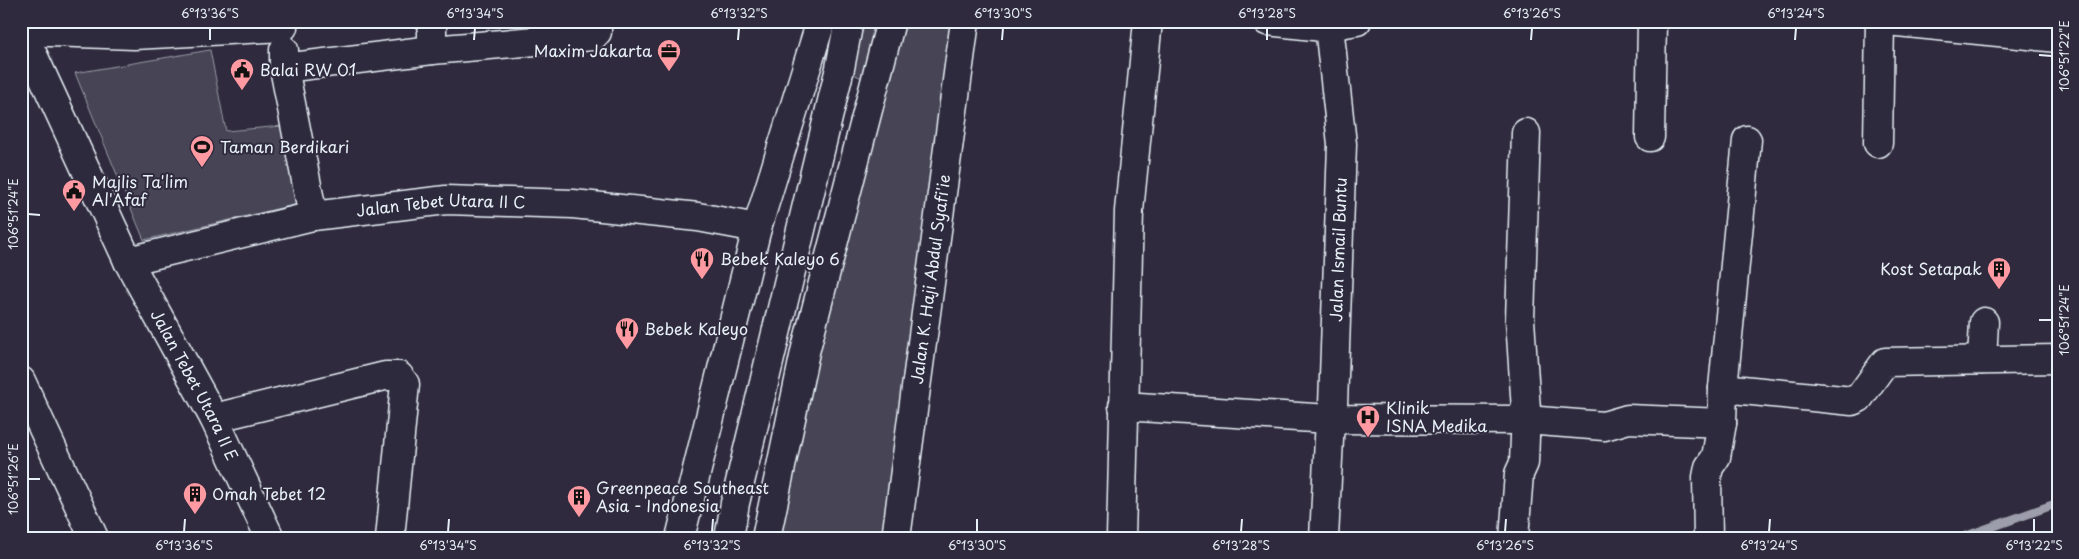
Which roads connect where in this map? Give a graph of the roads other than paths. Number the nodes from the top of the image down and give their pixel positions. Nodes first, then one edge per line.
1 (432, 21) edge
2 (598, 21) edge
3 (821, 21) edge
4 (849, 21) edge
5 (891, 21) edge
6 (965, 21) edge
7 (1148, 21) edge
8 (1267, 21) edge
9 (1357, 21) edge
10 (1652, 21) edge
11 (1880, 21) edge
12 (1887, 21) edge
13 (284, 24) edge
14 (1329, 26) junction
15 (134, 28) edge
16 (22, 31) edge
17 (2058, 38) edge
18 (432, 50) junction
19 (284, 68) junction
20 (1526, 134) dead end
21 (1650, 137) dead end
22 (1747, 140) dead end
23 (1878, 143) dead end
24 (313, 216) junction
25 (757, 228) junction
26 (128, 260) junction
27 (1984, 322) dead end
28 (2058, 359) edge
29 (1982, 360) junction
30 (21, 381) edge
31 (1723, 388) junction
32 (1123, 406) junction
33 (214, 418) junction
34 (1330, 419) junction
35 (1526, 420) junction
36 (1722, 423) junction
37 (681, 537) edge
38 (94, 538) edge
39 (270, 538) edge
40 (390, 538) edge
41 (729, 538) edge
42 (766, 538) edge
43 (896, 538) edge
44 (1121, 538) edge
45 (1324, 538) edge
46 (1514, 538) edge
47 (1708, 538) edge

1 - 18 street
2 - 18 street
3 - 25 street
4 - 41 street
5 - 42 street
6 - 43 street, Jalan K. Haji Abdul Syafi'ie
7 - 32 street
8 - 14 street
9 - 14 street
10 - 21 street
11 - 23 street
12 - 17 street
13 - 15 street
13 - 19 street
14 - 34 street, Jalan Ismail Buntu
15 - 16 street
16 - 26 street, Jalan Tebet Utara II E
18 - 19 street
19 - 24 street
20 - 35 street
22 - 31 street
24 - 25 street, Jalan Tebet Utara II C
24 - 26 street, Jalan Tebet Utara II C
25 - 37 street
26 - 33 street, Jalan Tebet Utara II E
27 - 29 street
28 - 29 street
29 - 31 street
30 - 38 street
31 - 36 street
32 - 34 street
32 - 44 street
33 - 39 street, Jalan Tebet Utara II E
33 - 40 street
34 - 35 street
34 - 45 street, Jalan Ismail Buntu
35 - 36 street
35 - 46 street
36 - 47 street

